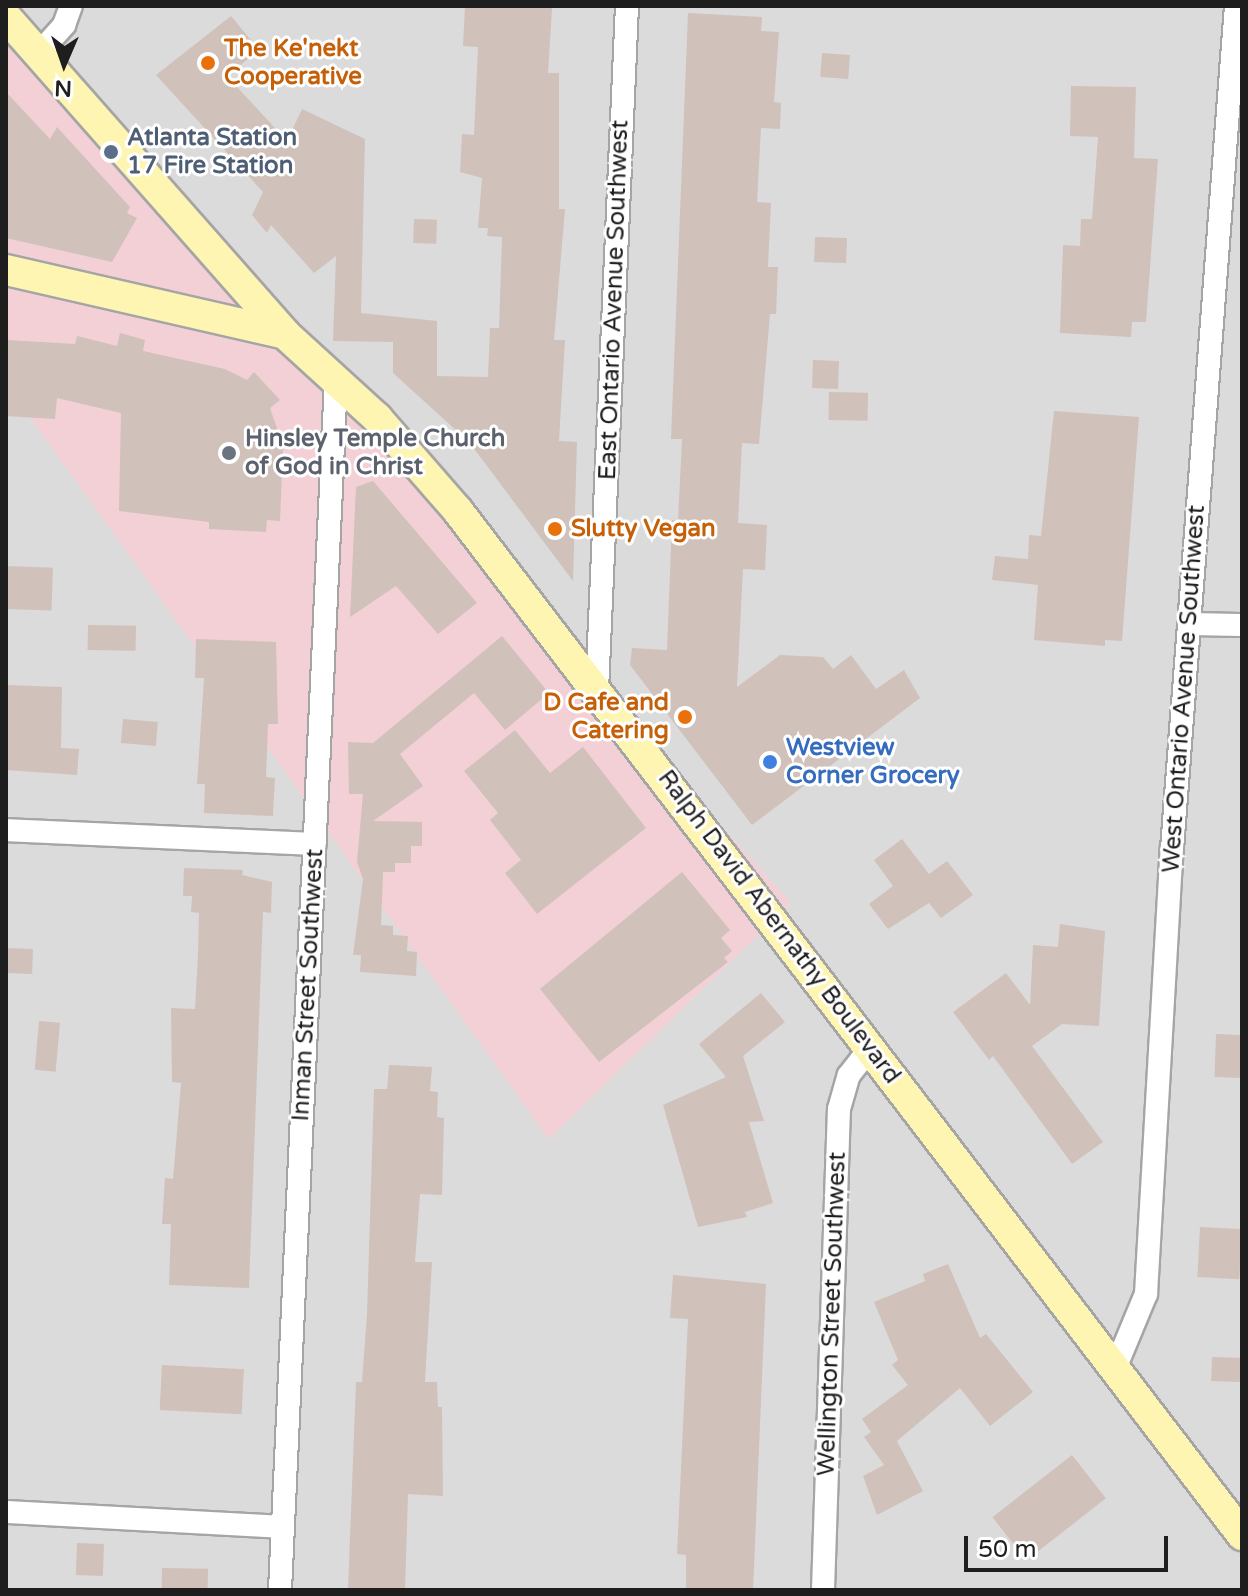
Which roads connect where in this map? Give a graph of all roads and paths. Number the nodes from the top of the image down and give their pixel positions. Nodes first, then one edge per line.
1 (71, 6) edge
2 (627, 6) edge
3 (1236, 6) edge
4 (6, 17) edge
5 (39, 53) junction
6 (1234, 127) edge
7 (6, 270) edge
8 (285, 334) junction
9 (336, 380) junction
10 (1189, 624) junction
11 (1242, 625) edge
12 (597, 690) junction
13 (6, 830) edge
14 (315, 844) junction
15 (871, 1047) junction
16 (1116, 1366) junction
17 (6, 1512) edge
18 (283, 1527) junction
19 (1242, 1535) edge
20 (280, 1590) edge
21 (823, 1590) edge

1 - 5 street
2 - 12 street, East Ontario Avenue Southwest
3 - 6 street, West Ontario Avenue Southwest
4 - 5 main road, Ralph David Abernathy Boulevard
5 - 8 main road, Ralph David Abernathy Boulevard
6 - 10 street, West Ontario Avenue Southwest
7 - 8 main road
8 - 9 main road, Ralph David Abernathy Boulevard
9 - 12 main road, Ralph David Abernathy Boulevard
9 - 14 street, Inman Street Southwest
10 - 11 street
10 - 16 street, West Ontario Avenue Southwest
12 - 15 main road, Ralph David Abernathy Boulevard
13 - 14 street
14 - 18 street, Inman Street Southwest
15 - 16 main road, Ralph David Abernathy Boulevard
15 - 21 street, Wellington Street Southwest
16 - 19 main road, Ralph David Abernathy Boulevard
17 - 18 street
18 - 20 street, Inman Street Southwest

